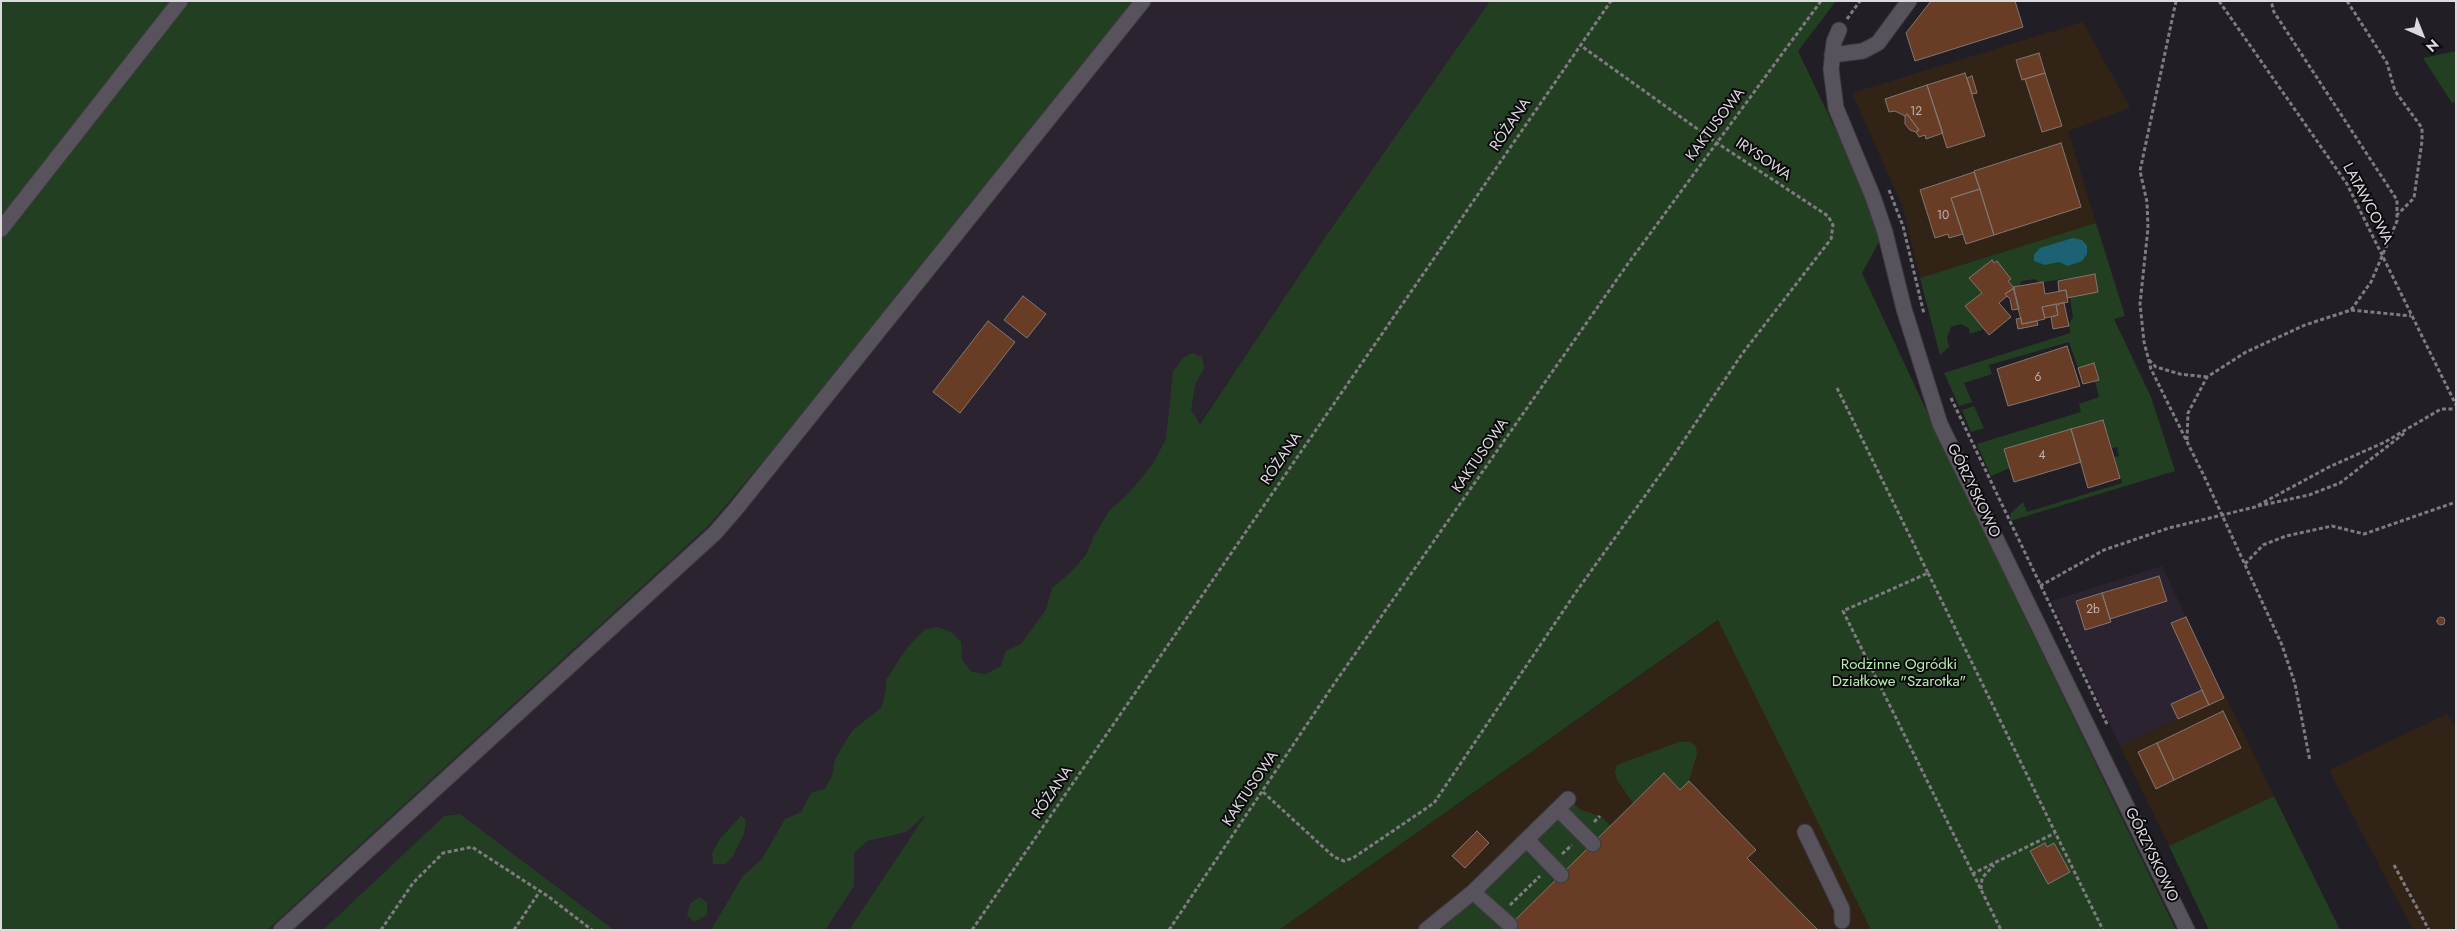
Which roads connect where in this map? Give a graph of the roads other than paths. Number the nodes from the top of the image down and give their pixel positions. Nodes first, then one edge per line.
1 (180, 1) edge
2 (1143, 1) edge
3 (1909, 1) edge
4 (1839, 30) dead end
5 (1832, 55) junction
6 (1, 229) edge
7 (1805, 832) dead end
8 (1527, 840) junction
9 (1593, 844) dead end
10 (1561, 875) dead end
11 (1473, 892) junction
12 (1842, 921) dead end
13 (1510, 925) dead end
14 (281, 930) edge
15 (1426, 930) edge
16 (2187, 930) edge

1 - 6 street
2 - 14 street
3 - 5 street
4 - 5 street, GÓRZYSKOWO
5 - 16 street, GÓRZYSKOWO
7 - 12 street
8 - 9 street
8 - 10 street
8 - 11 street
11 - 13 street
11 - 15 street

